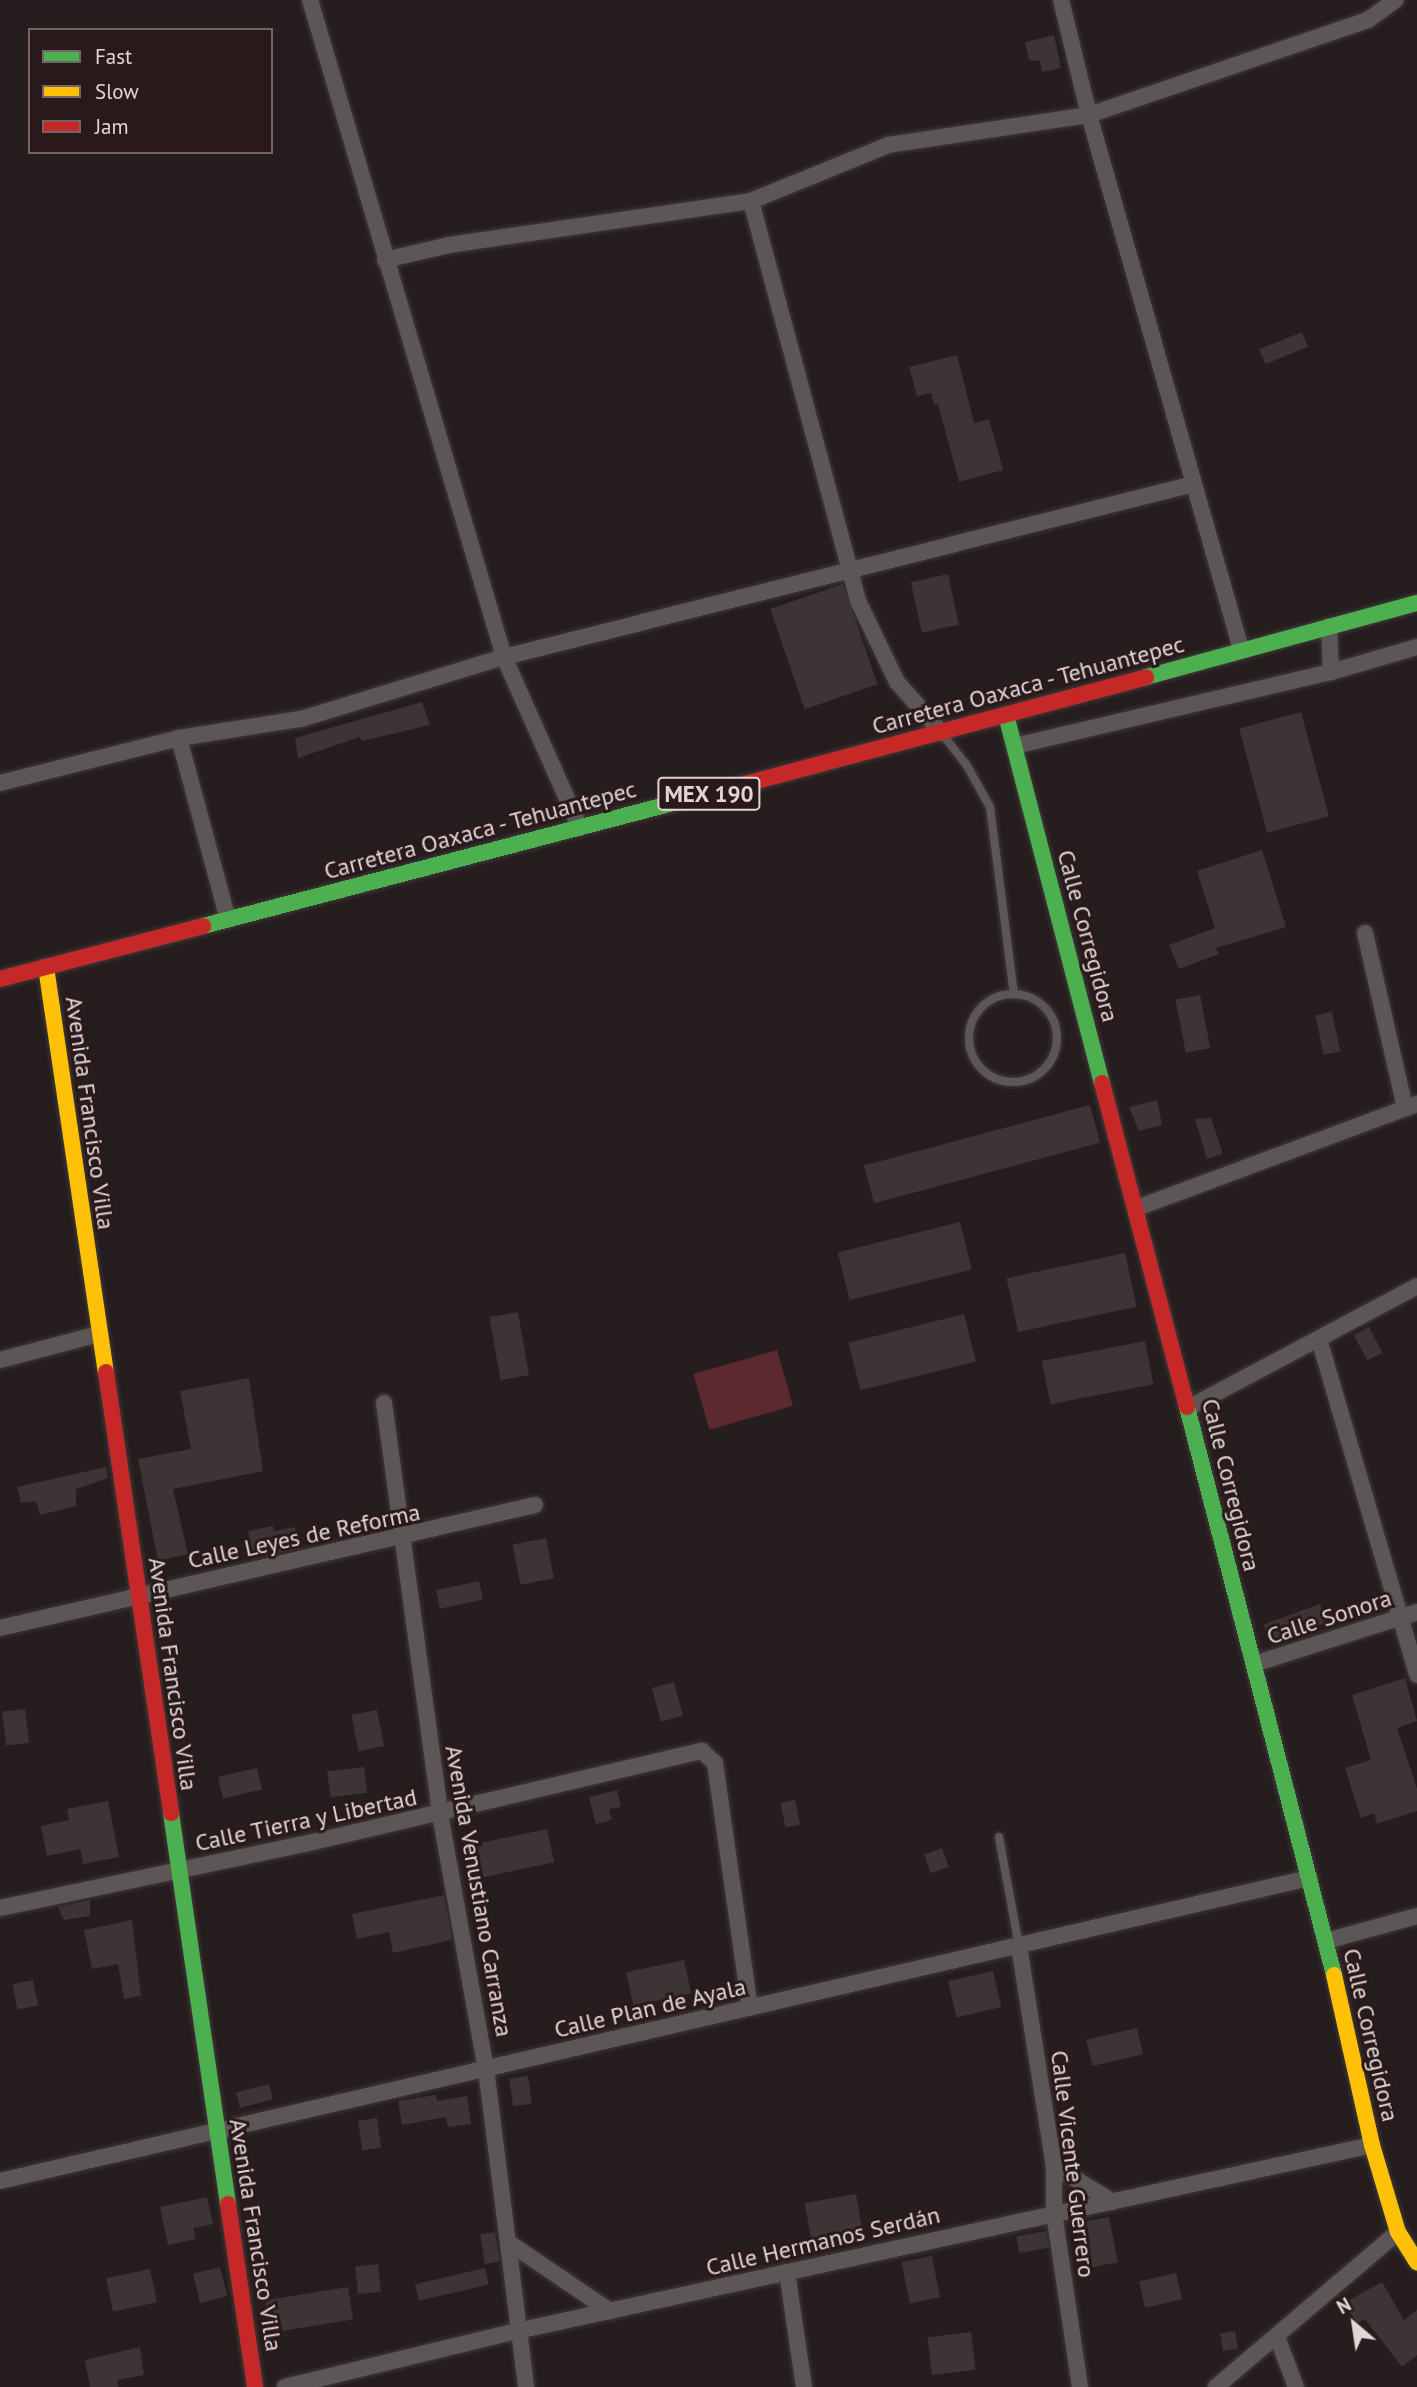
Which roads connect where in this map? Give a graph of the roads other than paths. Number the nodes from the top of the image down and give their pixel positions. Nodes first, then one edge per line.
1 (310, 0) edge
2 (1061, 0) edge
3 (1396, 0) edge
4 (1089, 115) junction
5 (751, 201) junction
6 (385, 260) junction
7 (1194, 484) junction
8 (850, 569) junction
9 (1417, 603) edge
10 (1329, 626) junction
11 (1417, 647) edge
12 (1241, 649) junction
13 (504, 657) junction
14 (1331, 672) junction
15 (1006, 715) junction
16 (942, 733) junction
17 (179, 738) junction
18 (1015, 746) junction
19 (0, 783) edge
20 (580, 828) junction
21 (228, 919) junction
22 (1365, 933) dead end
23 (46, 967) junction
24 (0, 979) edge
25 (1014, 994) junction
26 (1411, 1106) edge
27 (1137, 1208) junction
28 (1417, 1286) edge
29 (99, 1334) junction
30 (1319, 1339) junction
31 (0, 1360) edge
32 (384, 1403) dead end
33 (1188, 1408) junction
34 (535, 1505) dead end
35 (404, 1538) junction
36 (138, 1596) junction
37 (1417, 1612) edge
38 (1399, 1618) junction
39 (0, 1628) edge
40 (1254, 1664) junction
41 (1417, 1675) edge
42 (440, 1814) junction
43 (999, 1837) dead end
44 (179, 1871) junction
45 (1309, 1878) junction
46 (0, 1908) edge
47 (1417, 1916) edge
48 (1326, 1941) junction
49 (1019, 1946) junction
50 (750, 2008) junction
51 (486, 2069) junction
52 (217, 2134) junction
53 (1372, 2145) junction
54 (1054, 2166) junction
55 (0, 2181) edge
56 (1113, 2202) junction
57 (1054, 2213) junction
58 (1398, 2232) junction
59 (511, 2244) junction
60 (1415, 2255) edge
61 (788, 2272) junction
62 (610, 2311) junction
63 (517, 2331) junction
64 (1277, 2337) junction
65 (255, 2387) edge
66 (285, 2387) edge
67 (526, 2387) edge
68 (804, 2387) edge
69 (1080, 2387) edge
70 (1216, 2387) edge
71 (1296, 2387) edge

1 - 6 street
2 - 4 street
3 - 4 street
4 - 5 street
4 - 7 street
5 - 6 street
5 - 8 street
6 - 13 street
7 - 8 street
7 - 12 street
8 - 13 street
8 - 16 street
9 - 10 street, Carretera Oaxaca - Tehuantepec / MEX 190
10 - 12 street, Carretera Oaxaca - Tehuantepec / MEX 190
10 - 14 street
11 - 14 street
12 - 15 street, Carretera Oaxaca - Tehuantepec / MEX 190
13 - 17 street
13 - 20 street
14 - 18 street
15 - 16 street, Carretera Oaxaca - Tehuantepec / MEX 190
15 - 18 street, Calle Corregidora
16 - 20 street, Carretera Oaxaca - Tehuantepec / MEX 190
16 - 25 lane
17 - 19 street
17 - 21 street
18 - 27 street, Calle Corregidora
20 - 21 street, Carretera Oaxaca - Tehuantepec / MEX 190
21 - 23 street, Carretera Oaxaca - Tehuantepec / MEX 190
22 - 26 street
23 - 24 street, Carretera Oaxaca - Tehuantepec / MEX 190
23 - 29 street, Avenida Francisco Villa
25 - 25 lane
26 - 27 street
27 - 33 street, Calle Corregidora
28 - 30 street
29 - 31 street
29 - 36 street, Avenida Francisco Villa
30 - 33 street
30 - 38 street
32 - 35 street, Avenida Venustiano Carranza
33 - 40 street, Calle Corregidora
34 - 35 street, Calle Leyes de Reforma
35 - 36 street, Calle Leyes de Reforma
35 - 42 street, Avenida Venustiano Carranza
36 - 39 street, Calle Leyes de Reforma
36 - 44 street, Avenida Francisco Villa
37 - 38 street, Calle Sonora
38 - 40 street, Calle Sonora
38 - 41 street
40 - 45 street, Calle Corregidora
42 - 44 street, Calle Tierra y Libertad
42 - 50 street, Calle Tierra y Libertad
42 - 51 street, Avenida Venustiano Carranza
43 - 49 lane
44 - 46 street, Calle Tierra y Libertad
44 - 52 street, Avenida Francisco Villa
45 - 48 street, Calle Corregidora
45 - 49 street, Calle Plan de Ayala
47 - 48 street
48 - 53 street, Calle Corregidora
49 - 50 street, Calle Plan de Ayala
49 - 54 street, Calle Vicente Guerrero
50 - 51 street, Calle Plan de Ayala
51 - 52 street, Calle Plan de Ayala
51 - 59 street, Avenida Venustiano Carranza
52 - 55 street, Calle Plan de Ayala
52 - 65 street, Avenida Francisco Villa
53 - 56 street, Calle Hermanos Serdán
53 - 58 street, Calle Corregidora
54 - 56 street
54 - 57 street, Calle Vicente Guerrero
56 - 57 street, Calle Hermanos Serdán
57 - 61 street, Calle Hermanos Serdán
57 - 69 street, Calle Vicente Guerrero
58 - 60 street, Calle Corregidora
58 - 64 street
59 - 62 street
59 - 63 street, Avenida Venustiano Carranza
61 - 62 street, Calle Hermanos Serdán
61 - 68 street
62 - 63 street, Calle Hermanos Serdán
63 - 66 street, Calle Hermanos Serdán
63 - 67 street, Avenida Venustiano Carranza
64 - 70 street
64 - 71 street

